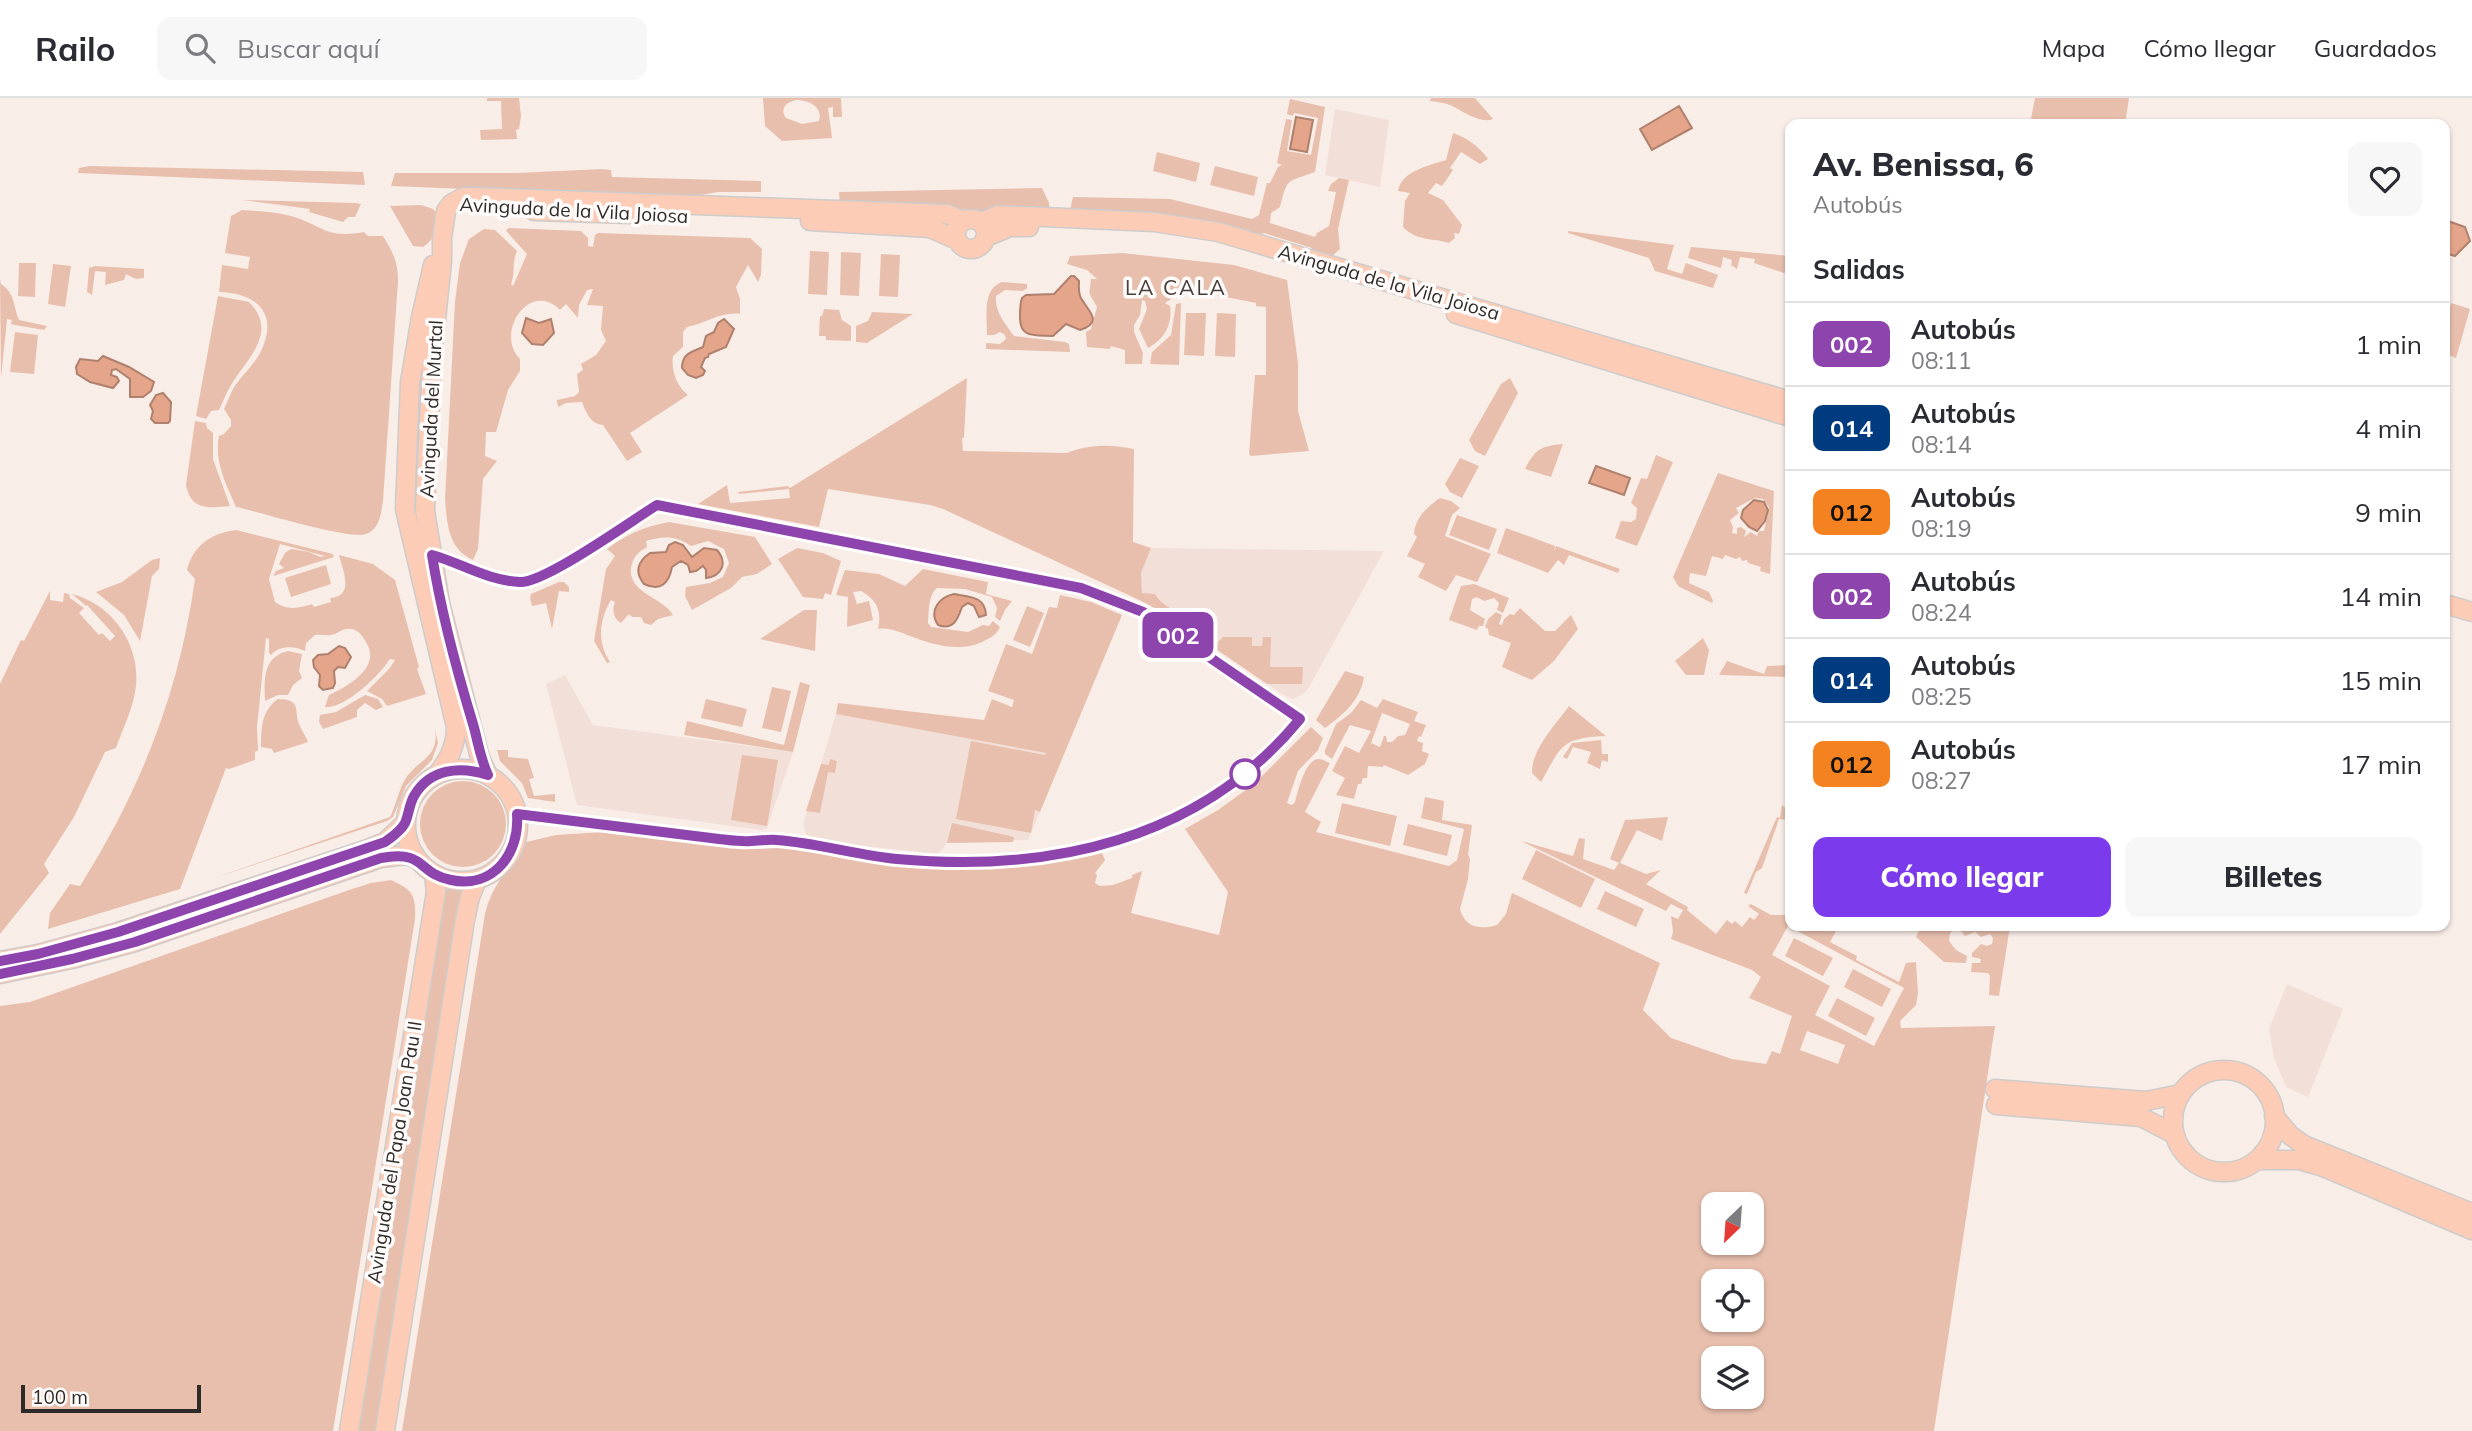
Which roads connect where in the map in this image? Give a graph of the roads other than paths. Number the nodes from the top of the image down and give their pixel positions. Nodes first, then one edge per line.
1 (450, 204) junction
2 (977, 227) junction
3 (442, 238) junction
4 (957, 240) junction
5 (1785, 400) edge
6 (1785, 415) edge
7 (2450, 605) edge
8 (2472, 612) edge
9 (2450, 617) edge
10 (2472, 624) edge
11 (437, 775) junction
12 (488, 775) junction
13 (406, 822) junction
14 (417, 859) junction
15 (434, 874) junction
16 (477, 880) junction
17 (0, 961) edge
18 (0, 974) edge
19 (2181, 1094) junction
20 (2274, 1116) junction
21 (2175, 1134) junction
22 (2257, 1160) junction
23 (2472, 1213) edge
24 (2472, 1230) edge
25 (349, 1431) edge
26 (385, 1431) edge

1 - 2 main road, Avinguda de la Vila Joiosa
1 - 3 main road, Avinguda del Murtal
1 - 4 main road, Avinguda de la Vila Joiosa
2 - 4 main road
2 - 4 main road, Avinguda de la Vila Joiosa
2 - 5 main road, Avinguda de la Vila Joiosa
2 - 6 main road, Avinguda de la Vila Joiosa
3 - 11 main road, Avinguda del Murtal
3 - 12 main road, Avinguda del Murtal
7 - 8 main road
9 - 10 main road
11 - 12 main road
11 - 13 main road
12 - 16 main road
13 - 14 main road
13 - 17 main road
14 - 15 main road
14 - 18 main road
15 - 16 main road
15 - 25 main road, Avinguda del Papa Joan Pau II
16 - 26 main road, Avinguda del Papa Joan Pau II
19 - 20 main road
19 - 21 main road
19 - 21 main road
20 - 22 main road
20 - 23 main road
21 - 22 main road
22 - 24 main road

